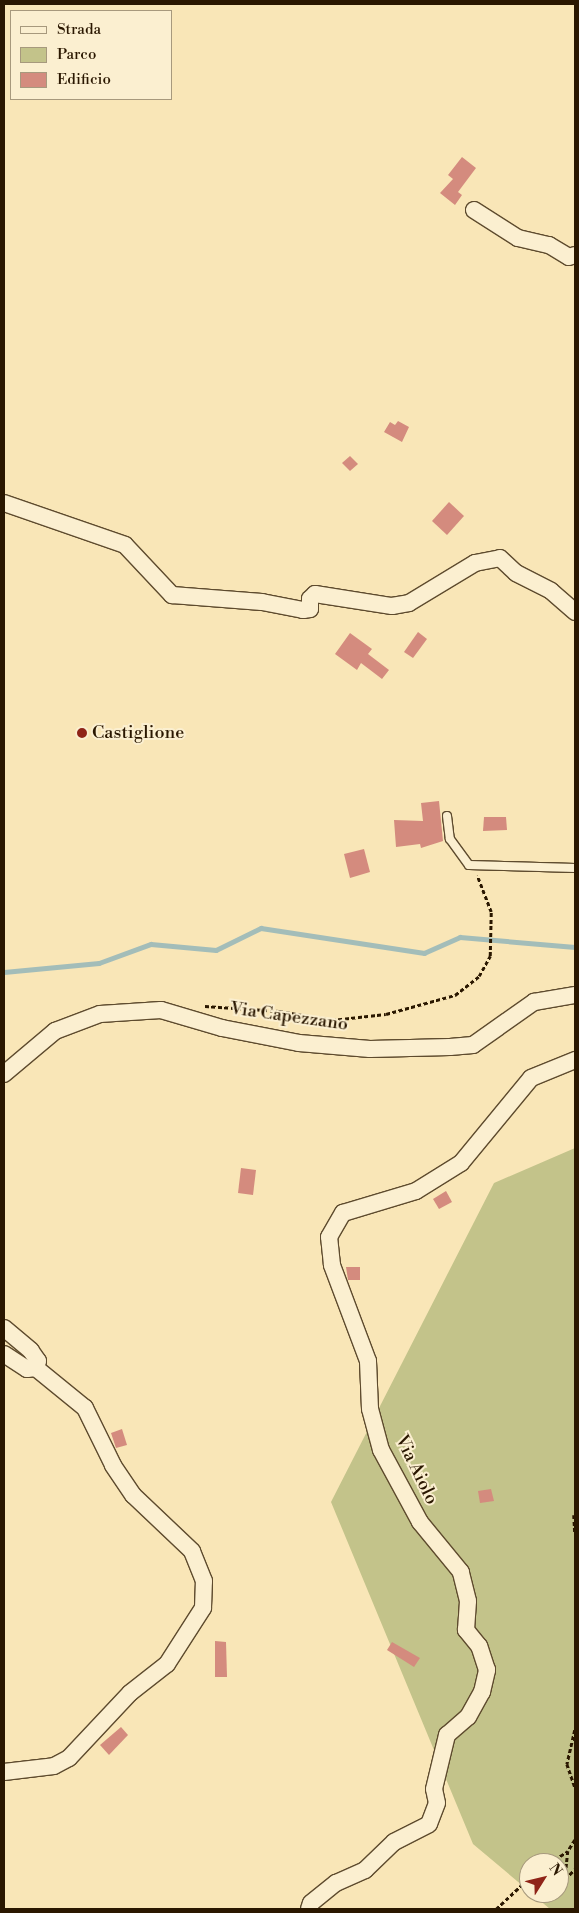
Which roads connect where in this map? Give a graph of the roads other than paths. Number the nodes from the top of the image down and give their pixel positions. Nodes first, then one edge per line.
1 (474, 210) dead end
2 (575, 255) edge
3 (4, 503) edge
4 (575, 612) edge
5 (446, 816) dead end
6 (575, 868) edge
7 (575, 995) edge
8 (575, 1060) edge
9 (4, 1074) edge
10 (4, 1328) edge
11 (4, 1354) edge
12 (36, 1368) junction
13 (4, 1772) edge
14 (309, 1909) edge

1 - 2 street
3 - 4 street
5 - 6 lane
7 - 9 street, Via Capezzano
8 - 14 street, Via Aiolo
10 - 12 street
11 - 12 street
12 - 13 street

